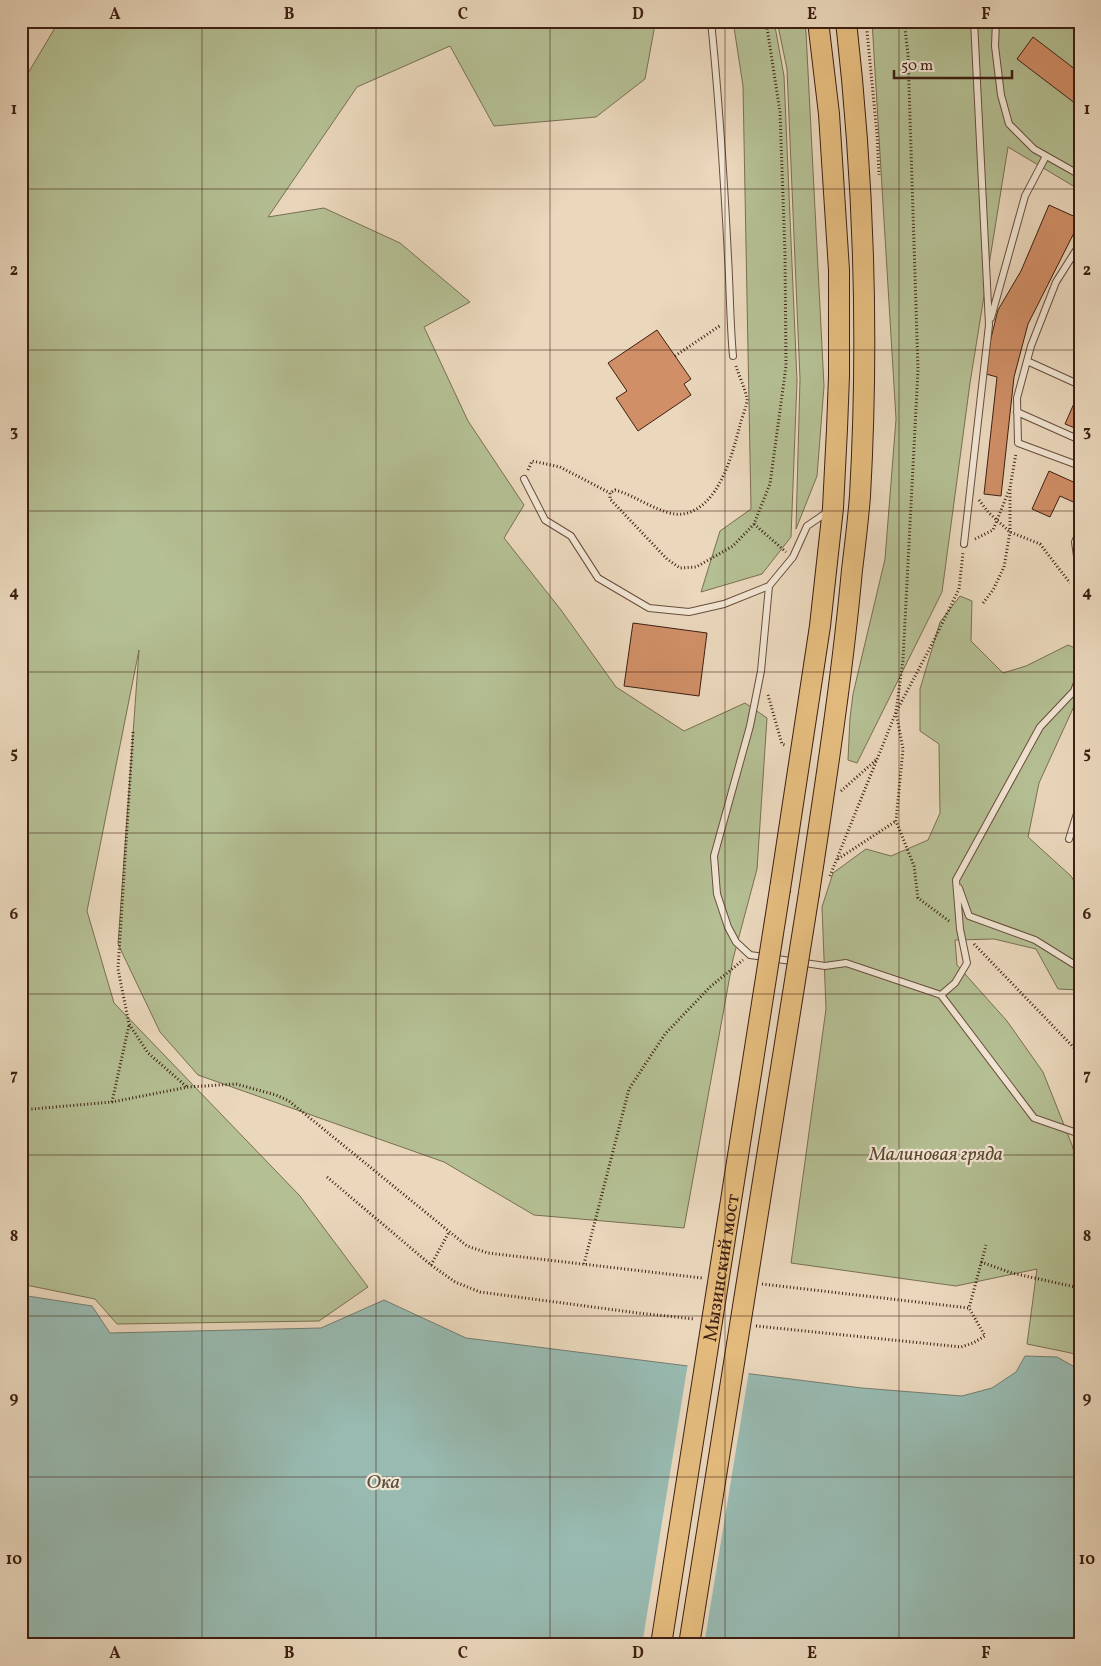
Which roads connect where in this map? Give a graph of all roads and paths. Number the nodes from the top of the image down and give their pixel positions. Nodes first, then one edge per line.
1 (712, 21) edge
2 (766, 21) edge
3 (818, 21) edge
4 (846, 21) edge
5 (904, 21) edge
6 (974, 21) edge
7 (996, 21) edge
8 (1046, 156) junction
9 (1080, 175) edge
10 (1080, 244) edge
11 (729, 319) junction
12 (989, 325) junction
13 (675, 356) dead end
14 (732, 356) joint
15 (1027, 361) junction
16 (1080, 385) edge
17 (1018, 412) junction
18 (1080, 440) edge
19 (1018, 443) junction
20 (1080, 466) edge
21 (524, 479) joint
22 (971, 481) junction
23 (1010, 488) junction
24 (610, 492) junction
25 (833, 508) junction
26 (996, 521) junction
27 (754, 524) junction
28 (1080, 530) edge
29 (1010, 532) junction
30 (964, 544) junction
31 (793, 558) junction
32 (1080, 578) edge
33 (769, 586) junction
34 (1080, 595) edge
35 (983, 603) dead end
36 (761, 671) junction
37 (1080, 676) edge
38 (896, 712) junction
39 (133, 732) dead end
40 (801, 752) junction
41 (876, 760) junction
42 (840, 792) dead end
43 (1080, 804) edge
44 (1080, 818) edge
45 (896, 821) junction
46 (956, 880) junction
47 (960, 929) junction
48 (750, 955) junction
49 (1080, 968) edge
50 (941, 995) junction
51 (129, 1024) junction
52 (1080, 1054) edge
53 (188, 1087) junction
54 (112, 1102) junction
55 (21, 1110) edge
56 (1080, 1134) edge
57 (327, 1177) dead end
58 (449, 1232) junction
59 (986, 1245) dead end
60 (981, 1262) junction
61 (584, 1264) junction
62 (703, 1278) dead end
63 (762, 1284) dead end
64 (1080, 1288) edge
65 (969, 1308) junction
66 (985, 1336) dead end
67 (661, 1645) edge
68 (689, 1645) edge

1 - 11 lane
2 - 27 path
3 - 25 main road, Мызинский мост
4 - 68 main road, Мызинский мост, bridge
5 - 38 path
6 - 12 lane
7 - 8 lane
8 - 9 lane
8 - 12 lane
10 - 15 lane
11 - 13 path
11 - 14 lane
12 - 22 lane
14 - 24 path
15 - 16 lane
15 - 17 lane
17 - 18 lane
17 - 19 lane
19 - 20 lane
19 - 23 path
21 - 24 path
21 - 33 lane
22 - 26 path
22 - 30 lane
23 - 26 path
23 - 29 path
24 - 27 path
25 - 31 lane
25 - 40 main road, Мызинский мост
26 - 29 path
26 - 30 path
27 - 31 path
28 - 32 lane
29 - 34 path
29 - 35 path
30 - 38 path
31 - 33 lane
33 - 36 lane
36 - 40 path
36 - 48 lane
37 - 46 lane
38 - 41 path
38 - 45 path
39 - 51 path
40 - 67 main road, Мызинский мост, bridge
41 - 42 path
41 - 45 path
43 - 44 lane
45 - 47 path
46 - 47 lane
46 - 49 lane
47 - 50 lane
47 - 52 path
48 - 50 lane
48 - 61 path
50 - 56 lane
51 - 53 path
51 - 54 path
53 - 54 path
53 - 58 path
54 - 55 path
57 - 58 path
58 - 61 path
59 - 60 path
60 - 64 path
60 - 65 path
61 - 62 path
63 - 65 path
65 - 66 path

